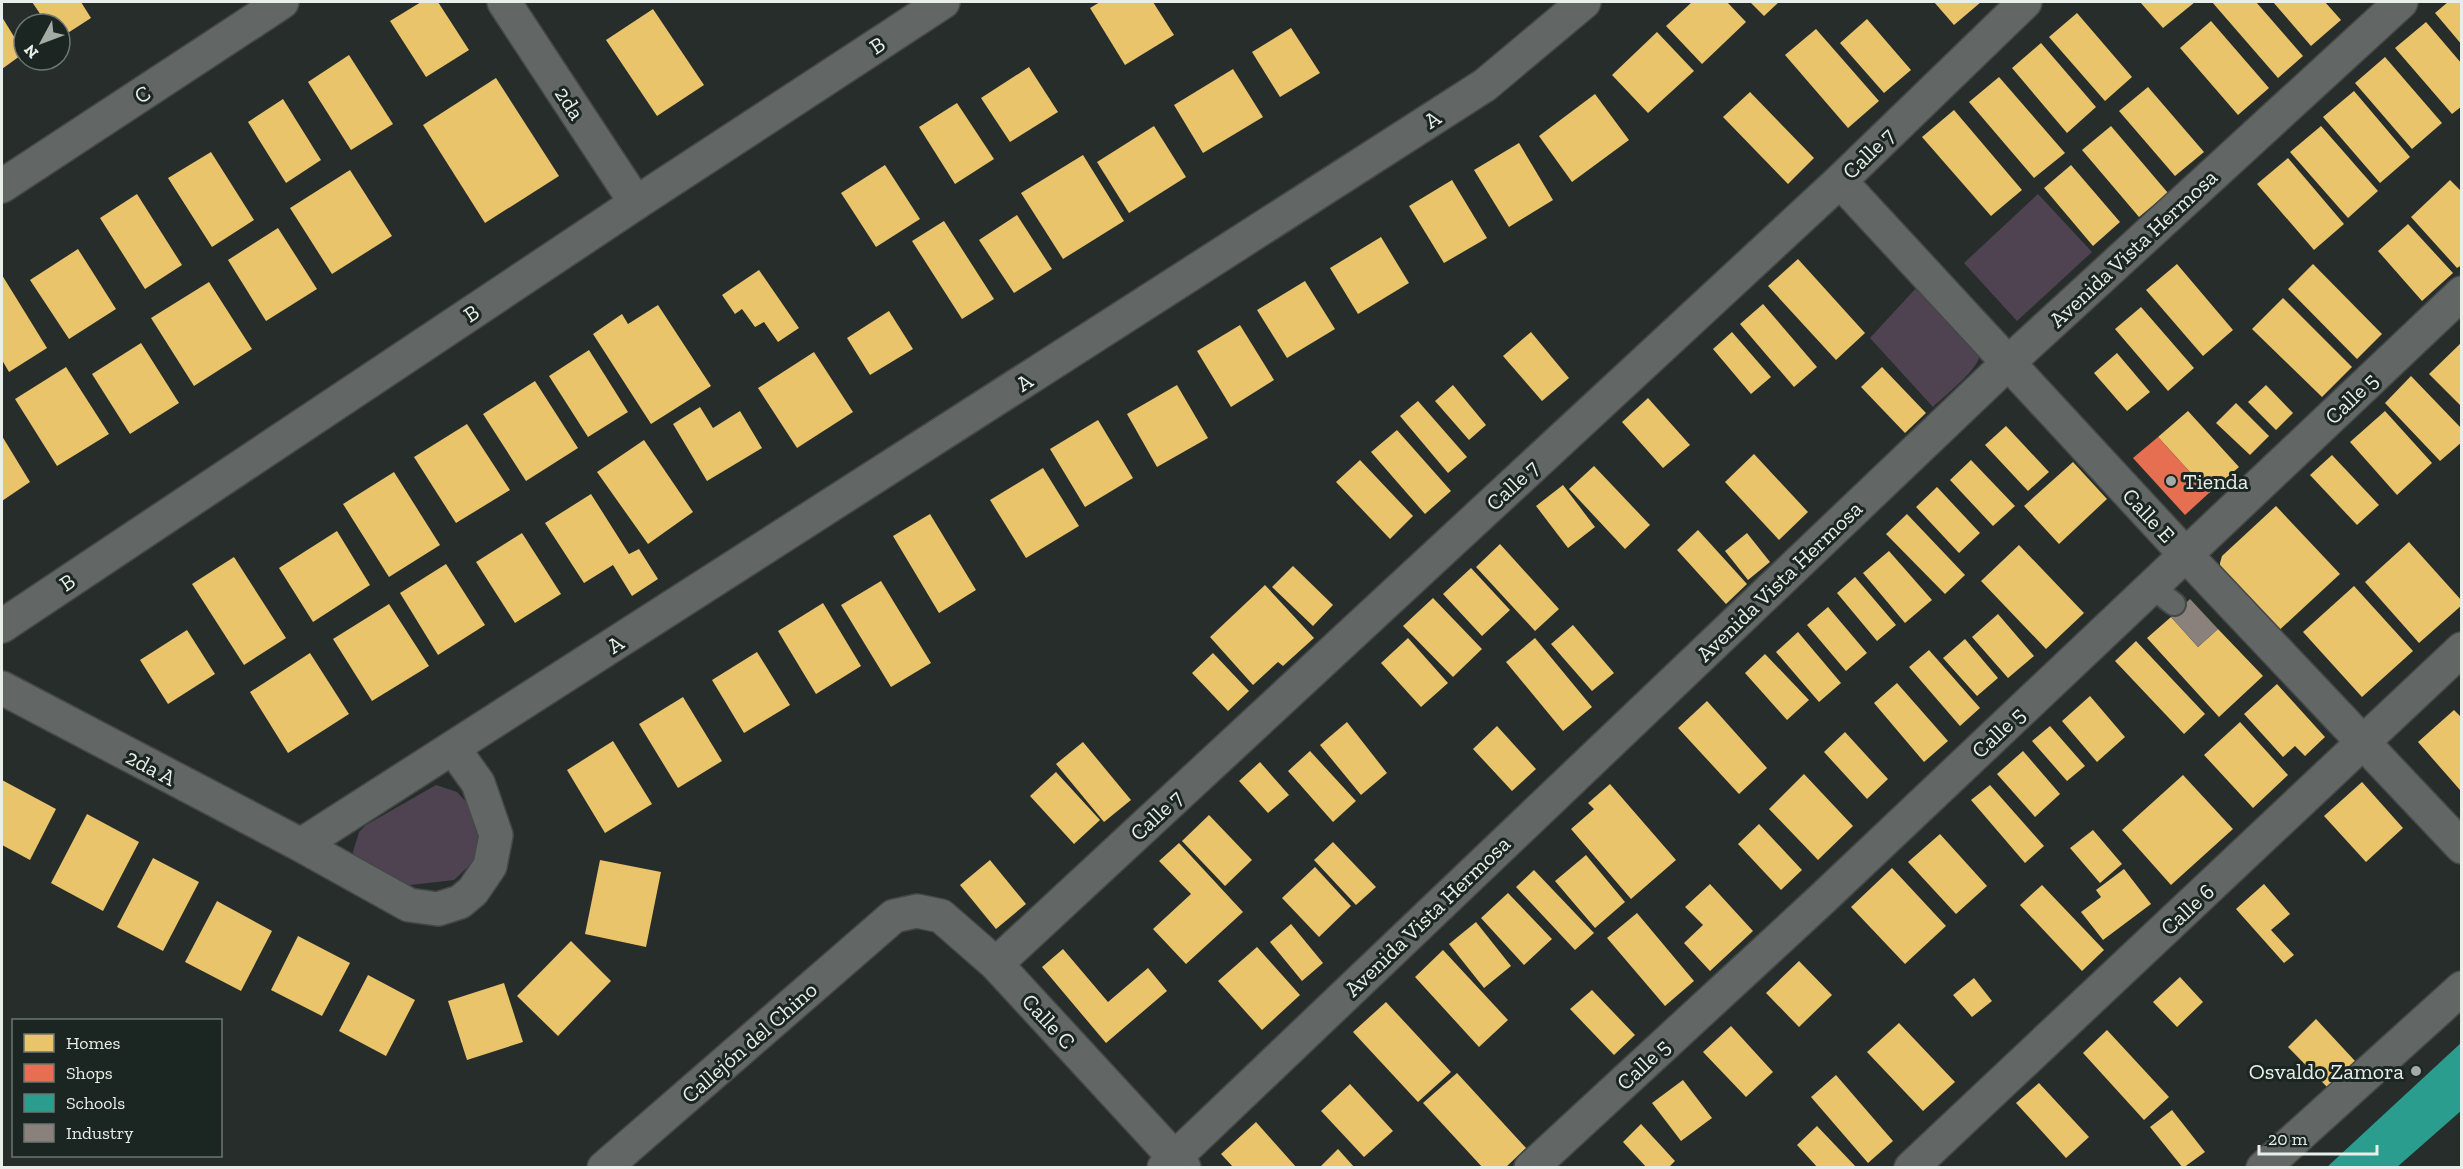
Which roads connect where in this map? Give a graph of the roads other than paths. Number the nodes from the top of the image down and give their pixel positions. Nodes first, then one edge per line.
1 (282, 2) edge
2 (504, 2) edge
3 (943, 2) edge
4 (1584, 2) edge
5 (2025, 2) edge
6 (2401, 2) edge
7 (1840, 181) junction
8 (2, 186) edge
9 (636, 203) junction
10 (2462, 293) edge
11 (2009, 362) junction
12 (2186, 555) junction
13 (2, 626) edge
14 (2462, 649) edge
15 (2, 688) edge
16 (2362, 742) junction
17 (453, 748) junction
18 (301, 845) junction
19 (2462, 847) edge
20 (894, 916) joint
21 (996, 964) junction
22 (2462, 988) edge
23 (1174, 1164) edge
24 (604, 1167) edge
25 (1531, 1167) edge
26 (1911, 1167) edge
27 (2263, 1167) edge

1 - 8 street, C
2 - 9 street, 2da
3 - 9 street, B
4 - 17 street, A
5 - 7 street, Calle 7
6 - 11 street, Avenida Vista Hermosa
7 - 11 street, Calle E
7 - 21 street, Calle 7
9 - 13 street, B
10 - 12 street, Calle 5
11 - 12 street, Calle E
11 - 23 street, Avenida Vista Hermosa
12 - 16 street, Calle E
12 - 25 street, Calle 5
14 - 16 street, Calle 6
15 - 18 street, 2da A
16 - 19 street, Calle E
16 - 26 street, Calle 6
17 - 18 street, A
17 - 18 street
20 - 21 street, Calle C
20 - 24 street, Callejón del Chino
21 - 23 street, Calle C
22 - 27 street

